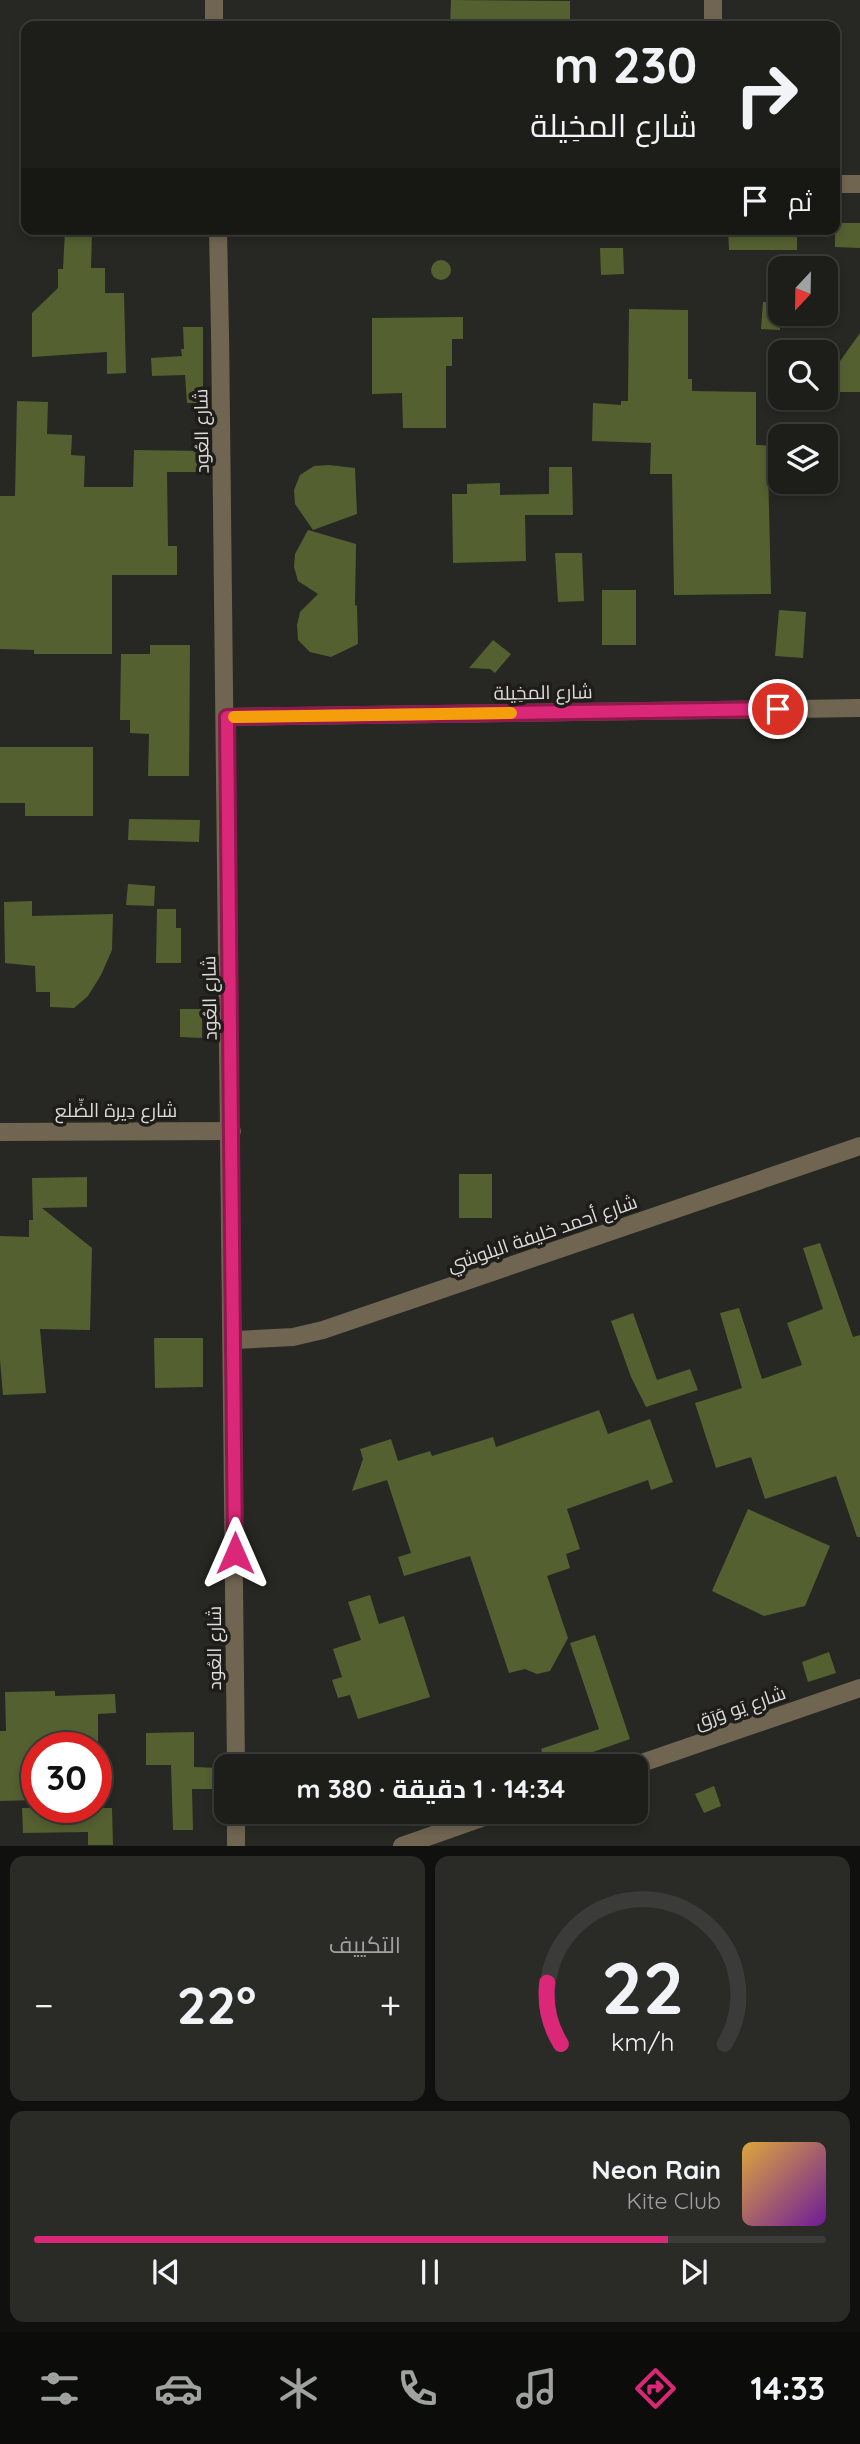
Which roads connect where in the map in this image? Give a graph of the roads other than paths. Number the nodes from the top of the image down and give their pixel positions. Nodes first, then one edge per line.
1 (214, 0) edge
2 (713, 0) edge
3 (214, 21) edge
4 (713, 21) edge
5 (840, 184) edge
6 (860, 184) edge
7 (218, 235) edge
8 (860, 708) edge
9 (227, 717) junction
10 (232, 1131) junction
11 (0, 1132) edge
12 (860, 1146) edge
13 (234, 1340) junction
14 (860, 1688) edge
15 (236, 1754) edge
16 (648, 1761) edge
17 (236, 1824) edge
18 (464, 1824) edge
19 (236, 1846) edge
20 (402, 1846) edge

1 - 3 street
2 - 4 street
5 - 6 street
7 - 9 street, شارع العُود
8 - 9 street, شارع المخِيلة
9 - 10 street, شارع العُود
10 - 11 street, شارع دِيرة الضِّلع
10 - 13 street, شارع العُود
12 - 13 street, شارع أحمد خليفة البلوشي
13 - 15 street, شارع العُود
14 - 16 street, شارع يَو وَرَق
17 - 19 street
18 - 20 street

